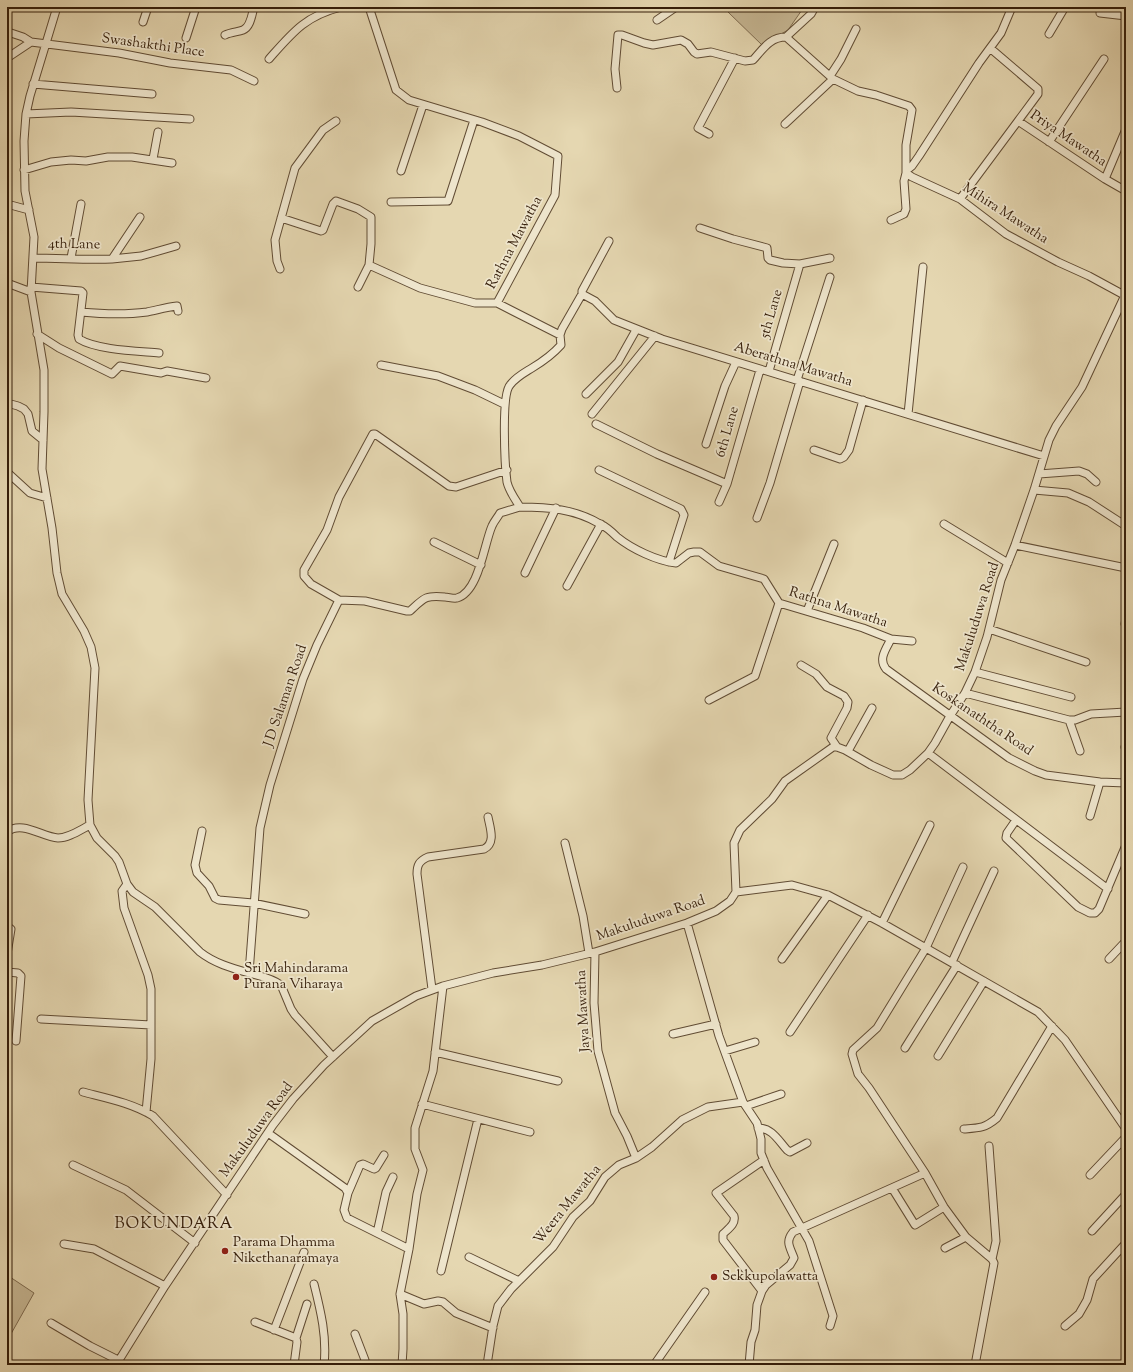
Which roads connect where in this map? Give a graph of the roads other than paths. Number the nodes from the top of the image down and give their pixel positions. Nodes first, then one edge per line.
1 (57, 7) edge
2 (148, 7) edge
3 (196, 7) edge
4 (254, 7) edge
5 (341, 7) edge
6 (369, 7) edge
7 (676, 7) edge
8 (815, 7) edge
9 (1012, 7) edge
10 (1065, 7) edge
11 (1100, 13) dead end
12 (1126, 16) edge
13 (657, 20) dead end
14 (143, 22) dead end
15 (856, 29) dead end
16 (7, 34) edge
17 (225, 34) dead end
18 (1049, 34) dead end
19 (786, 37) junction
20 (186, 38) dead end
21 (31, 42) junction
22 (46, 45) junction
23 (990, 48) junction
24 (7, 58) edge
25 (735, 58) junction
26 (269, 59) dead end
27 (1104, 59) dead end
28 (831, 78) junction
29 (254, 81) dead end
30 (33, 84) junction
31 (617, 88) dead end
32 (152, 94) dead end
33 (423, 105) junction
34 (26, 114) junction
35 (190, 119) dead end
36 (474, 120) junction
37 (336, 121) dead end
38 (1018, 121) junction
39 (785, 124) dead end
40 (1126, 129) edge
41 (158, 132) dead end
42 (708, 134) dead end
43 (1049, 142) junction
44 (153, 159) junction
45 (172, 163) dead end
46 (24, 170) junction
47 (401, 171) dead end
48 (907, 171) junction
49 (1105, 179) junction
50 (1126, 190) edge
51 (960, 199) junction
52 (391, 202) dead end
53 (7, 204) edge
54 (81, 204) dead end
55 (29, 210) junction
56 (140, 217) dead end
57 (281, 218) junction
58 (891, 220) dead end
59 (700, 228) dead end
60 (609, 241) dead end
61 (176, 246) dead end
62 (33, 258) junction
63 (71, 258) junction
64 (830, 258) dead end
65 (112, 259) junction
66 (800, 264) junction
67 (369, 265) junction
68 (923, 267) dead end
69 (280, 269) dead end
70 (830, 277) dead end
71 (7, 283) edge
72 (358, 287) dead end
73 (31, 289) junction
74 (582, 294) junction
75 (1125, 294) edge
76 (497, 303) junction
77 (178, 311) dead end
78 (81, 312) junction
79 (636, 330) junction
80 (561, 332) junction
81 (37, 334) junction
82 (654, 336) junction
83 (159, 353) dead end
84 (736, 362) junction
85 (381, 365) dead end
86 (760, 370) junction
87 (769, 371) junction
88 (206, 378) dead end
89 (799, 380) junction
90 (586, 394) dead end
91 (863, 400) junction
92 (7, 403) edge
93 (504, 404) junction
94 (592, 414) dead end
95 (908, 414) junction
96 (596, 424) dead end
97 (43, 440) junction
98 (706, 444) dead end
99 (814, 450) dead end
100 (1044, 456) junction
101 (507, 470) junction
102 (599, 470) dead end
103 (7, 472) edge
104 (1039, 474) junction
105 (1096, 482) dead end
106 (727, 484) junction
107 (1034, 490) junction
108 (47, 498) junction
109 (719, 502) dead end
110 (520, 507) junction
111 (556, 508) junction
112 (757, 518) dead end
113 (601, 524) junction
114 (944, 524) dead end
115 (1126, 526) edge
116 (434, 542) dead end
117 (834, 544) dead end
118 (1015, 545) junction
119 (669, 562) junction
120 (1008, 563) junction
121 (481, 565) junction
122 (1126, 568) edge
123 (525, 573) dead end
124 (567, 586) dead end
125 (339, 600) junction
126 (779, 603) junction
127 (807, 611) junction
128 (989, 629) junction
129 (892, 640) junction
130 (912, 641) dead end
131 (1086, 662) dead end
132 (801, 665) dead end
133 (975, 672) junction
134 (966, 693) junction
135 (1070, 697) dead end
136 (709, 700) dead end
137 (872, 708) dead end
138 (1126, 712) edge
139 (950, 716) junction
140 (1069, 720) junction
141 (837, 746) junction
142 (848, 751) junction
143 (1080, 751) dead end
144 (928, 753) junction
145 (1100, 782) junction
146 (1126, 783) edge
147 (1090, 816) dead end
148 (488, 817) dead end
149 (1016, 820) junction
150 (90, 825) junction
151 (930, 825) dead end
152 (202, 831) dead end
153 (7, 832) edge
154 (565, 843) dead end
155 (1126, 845) edge
156 (963, 867) dead end
157 (994, 871) dead end
158 (127, 884) junction
159 (1108, 889) junction
160 (736, 892) junction
161 (828, 895) junction
162 (254, 903) junction
163 (305, 914) dead end
164 (868, 915) junction
165 (687, 923) junction
166 (882, 923) junction
167 (7, 926) edge
168 (1126, 941) edge
169 (926, 948) junction
170 (592, 953) junction
171 (7, 954) edge
172 (782, 959) dead end
173 (1110, 959) dead end
174 (954, 963) junction
175 (7, 972) edge
176 (249, 973) junction
177 (984, 980) junction
178 (443, 986) junction
179 (432, 989) junction
180 (41, 1019) dead end
181 (716, 1024) junction
182 (151, 1025) junction
183 (1052, 1026) junction
184 (790, 1032) dead end
185 (673, 1034) dead end
186 (16, 1040) dead end
187 (755, 1042) dead end
188 (906, 1048) dead end
189 (725, 1051) junction
190 (435, 1052) junction
191 (938, 1056) dead end
192 (333, 1057) junction
193 (558, 1081) dead end
194 (83, 1092) dead end
195 (780, 1094) dead end
196 (422, 1104) junction
197 (745, 1104) junction
198 (146, 1112) junction
199 (478, 1119) junction
200 (758, 1128) junction
201 (964, 1128) dead end
202 (1126, 1129) edge
203 (530, 1132) dead end
204 (268, 1133) junction
205 (1126, 1137) edge
206 (807, 1143) dead end
207 (989, 1146) dead end
208 (384, 1155) dead end
209 (636, 1158) junction
210 (764, 1160) junction
211 (73, 1165) dead end
212 (925, 1173) junction
213 (1090, 1175) dead end
214 (393, 1178) dead end
215 (892, 1188) junction
216 (348, 1193) junction
217 (1126, 1194) edge
218 (227, 1195) junction
219 (944, 1207) junction
220 (801, 1229) junction
221 (1092, 1231) dead end
222 (377, 1233) junction
223 (966, 1237) junction
224 (195, 1243) junction
225 (1126, 1243) edge
226 (64, 1244) dead end
227 (945, 1248) dead end
228 (409, 1249) junction
229 (304, 1252) dead end
230 (469, 1257) dead end
231 (992, 1259) junction
232 (441, 1271) dead end
233 (520, 1281) junction
234 (314, 1284) dead end
235 (165, 1286) junction
236 (705, 1292) dead end
237 (762, 1292) junction
238 (400, 1294) junction
239 (307, 1304) dead end
240 (255, 1322) dead end
241 (51, 1323) dead end
242 (830, 1326) dead end
243 (1065, 1326) dead end
244 (492, 1328) junction
245 (274, 1330) junction
246 (355, 1334) dead end
247 (296, 1338) junction
248 (117, 1362) edge
249 (294, 1365) edge
250 (324, 1365) edge
251 (365, 1365) edge
252 (402, 1365) edge
253 (487, 1365) edge
254 (654, 1365) edge
255 (749, 1365) edge
256 (975, 1365) edge

1 - 22 street
2 - 14 street
3 - 20 street
4 - 17 street
5 - 26 street
6 - 33 street, Rathna Mawatha
7 - 13 street
8 - 19 street
9 - 23 street
10 - 18 street
11 - 12 street
15 - 28 street
16 - 21 street, Swashakthi Place
19 - 25 street
19 - 28 street
21 - 22 street, Swashakthi Place
21 - 24 street
22 - 29 street, Swashakthi Place
22 - 30 street
23 - 38 street
23 - 48 street
25 - 31 street
25 - 42 street
27 - 43 street
28 - 39 street
28 - 48 street
30 - 32 street
30 - 34 street
33 - 36 street, Rathna Mawatha
33 - 47 street
34 - 35 street
34 - 46 street
36 - 52 street
36 - 76 street, Rathna Mawatha
37 - 57 street
38 - 43 street, Priya Mawatha
38 - 51 street, Priya Mawatha
40 - 49 street
41 - 44 street
43 - 49 street, Priya Mawatha
44 - 45 street
44 - 46 street
46 - 55 street
48 - 51 street, Mihira Mawatha
48 - 58 street
49 - 50 street, Priya Mawatha
51 - 75 street, Mihira Mawatha
53 - 55 street
54 - 63 street
55 - 62 street
56 - 65 street, 4th Lane
57 - 67 street
57 - 69 street
59 - 66 street
60 - 74 street
61 - 65 street
62 - 63 street, 4th Lane
62 - 73 street
63 - 65 street, 4th Lane
64 - 66 street
66 - 87 street, 5th Lane
67 - 72 street
67 - 76 street, Rathna Mawatha
68 - 95 street
70 - 89 street
71 - 73 street
73 - 78 street
73 - 81 street
74 - 79 street, Aberathna Mawatha
74 - 80 street
75 - 100 street, Makuluduwa Road
76 - 80 street
77 - 78 street
78 - 83 street
79 - 82 street, Aberathna Mawatha
79 - 90 street
80 - 93 street
81 - 88 street
81 - 97 street
82 - 84 street, Aberathna Mawatha
82 - 94 street
84 - 86 street, Aberathna Mawatha
84 - 98 street
85 - 93 street
86 - 87 street, Aberathna Mawatha
86 - 106 street, 6th Lane
87 - 89 street, Aberathna Mawatha
89 - 91 street, Aberathna Mawatha
89 - 112 street
91 - 95 street, Aberathna Mawatha
91 - 99 street
92 - 97 street
93 - 101 street
95 - 100 street, Aberathna Mawatha
96 - 106 street
97 - 108 street
100 - 104 street, Makuluduwa Road
101 - 110 street
101 - 125 street
102 - 119 street
103 - 108 street
104 - 105 street
104 - 107 street, Makuluduwa Road
106 - 109 street, 6th Lane
107 - 115 street
107 - 118 street, Makuluduwa Road
108 - 150 street
110 - 111 street
110 - 121 street
111 - 113 street
111 - 123 street
113 - 119 street
113 - 124 street
114 - 120 street
116 - 121 street
117 - 127 street
118 - 120 street, Makuluduwa Road
118 - 122 street
119 - 126 street, Rathna Mawatha
120 - 128 street, Makuluduwa Road
121 - 125 street
125 - 162 street, J D Salaman Road
126 - 127 street, Rathna Mawatha
126 - 136 street
127 - 129 street, Rathna Mawatha
128 - 131 street
128 - 133 street, Makuluduwa Road
129 - 130 street, Rathna Mawatha
129 - 139 street, Koskanaththa Road
132 - 141 street
133 - 134 street, Makuluduwa Road
133 - 135 street
134 - 139 street, Makuluduwa Road
134 - 140 street
137 - 142 street
138 - 140 street
139 - 144 street, Makuluduwa Road
139 - 145 street, Koskanaththa Road
140 - 143 street
141 - 142 street, Makuluduwa Road
141 - 160 street
142 - 144 street, Makuluduwa Road
144 - 149 street
145 - 146 street, Koskanaththa Road
145 - 147 street
148 - 179 street
149 - 159 street
149 - 159 street
150 - 153 street
150 - 158 street
151 - 166 street
152 - 162 street
154 - 170 street, Jaya Mawatha
155 - 159 street
156 - 169 street
157 - 174 street
158 - 176 street
158 - 182 street
160 - 161 street
160 - 165 street, Makuluduwa Road
161 - 164 street
161 - 172 street
162 - 163 street
162 - 176 street, J D Salaman Road
164 - 166 street
164 - 184 street
165 - 170 street, Makuluduwa Road
165 - 181 street
166 - 169 street
167 - 171 street
168 - 173 street
169 - 174 street
169 - 212 street
170 - 178 street, Makuluduwa Road
170 - 209 street, Jaya Mawatha
174 - 177 street
174 - 188 street
175 - 186 street
176 - 192 street
177 - 183 street
177 - 191 street
178 - 179 street, Makuluduwa Road
178 - 190 street
179 - 192 street, Makuluduwa Road
180 - 182 street
181 - 185 street
181 - 189 street
182 - 198 street
183 - 201 street
183 - 202 street
187 - 189 street
189 - 197 street
190 - 193 street
190 - 196 street
192 - 204 street, Makuluduwa Road
194 - 198 street
195 - 197 street, Weera Mawatha
196 - 199 street
196 - 228 street
197 - 200 street
197 - 209 street, Weera Mawatha
198 - 218 street
199 - 203 street
199 - 232 street
200 - 206 street
200 - 210 street
204 - 216 street
204 - 218 street, Makuluduwa Road
205 - 213 street
207 - 231 street
208 - 216 street
209 - 233 street, Weera Mawatha
210 - 220 street
210 - 237 street
211 - 224 street
212 - 215 street
212 - 219 street
214 - 222 street
215 - 219 street
215 - 220 street
216 - 222 street
217 - 221 street
218 - 224 street, Makuluduwa Road
219 - 223 street
220 - 237 street
220 - 242 street
222 - 228 street
223 - 227 street
223 - 231 street
224 - 235 street, Makuluduwa Road
225 - 243 street
226 - 235 street
228 - 238 street
229 - 245 street
230 - 233 street
231 - 256 street
233 - 244 street, Weera Mawatha
234 - 250 street
235 - 248 street, Makuluduwa Road
236 - 254 street
237 - 255 street
238 - 244 street
238 - 252 street
239 - 247 street
240 - 245 street
241 - 248 street
244 - 253 street, Weera Mawatha
245 - 247 street
246 - 251 street
247 - 249 street

